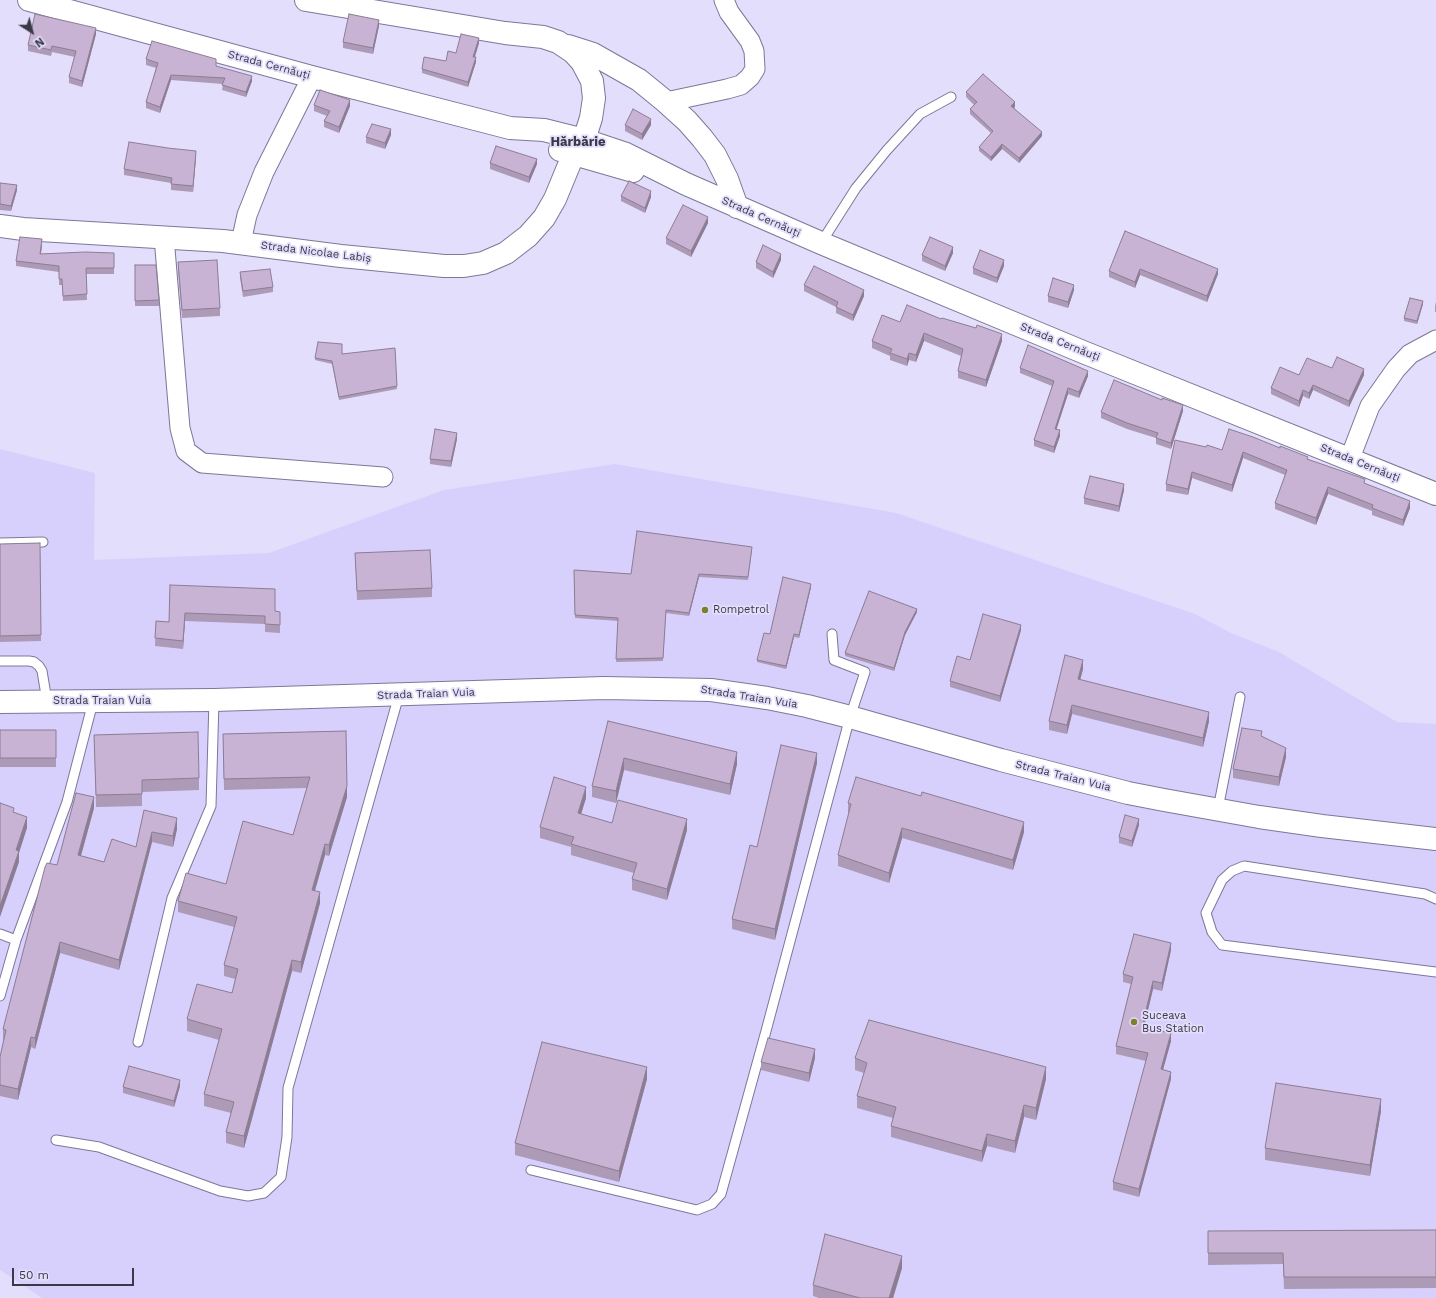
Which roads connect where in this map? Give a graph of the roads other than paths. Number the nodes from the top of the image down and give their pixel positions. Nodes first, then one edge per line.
1 (29, 0) edge
2 (306, 0) edge
3 (724, 0) edge
4 (505, 33) junction
5 (558, 42) junction
6 (312, 77) junction
7 (951, 97) dead end
8 (666, 102) junction
9 (576, 143) junction
10 (737, 207) junction
11 (0, 226) edge
12 (164, 237) junction
13 (241, 242) junction
14 (821, 243) junction
15 (1436, 340) edge
16 (1350, 458) junction
17 (383, 477) dead end
18 (1436, 494) edge
19 (43, 542) dead end
20 (0, 543) edge
21 (832, 634) dead end
22 (0, 661) edge
23 (399, 695) junction
24 (1240, 697) dead end
25 (214, 700) junction
26 (47, 701) junction
27 (0, 702) edge
28 (93, 702) junction
29 (850, 717) junction
30 (1218, 811) junction
31 (1436, 838) edge
32 (1436, 900) edge
33 (0, 934) edge
34 (16, 940) junction
35 (1436, 972) edge
36 (0, 996) edge
37 (138, 1042) dead end
38 (56, 1140) dead end
39 (531, 1170) dead end

1 - 6 street, Strada Cernăuți
2 - 4 street
3 - 8 street
4 - 5 street
4 - 9 street
5 - 8 street
5 - 9 street
6 - 9 street, Strada Cernăuți
6 - 13 street
7 - 14 lane
8 - 10 street
9 - 10 street, Strada Cernăuți
9 - 13 street, Strada Nicolae Labiș
10 - 14 street, Strada Cernăuți
11 - 12 street, Strada Nicolae Labiș
12 - 13 street, Strada Nicolae Labiș
12 - 17 street
14 - 16 street, Strada Cernăuți
15 - 16 street
16 - 18 street, Strada Cernăuți
19 - 20 lane
21 - 29 lane
22 - 26 lane
23 - 25 street, Strada Traian Vuia
23 - 29 street, Strada Traian Vuia
23 - 38 lane
24 - 30 lane
25 - 28 street, Strada Traian Vuia
25 - 37 lane
26 - 27 street, Strada Traian Vuia
26 - 28 street, Strada Traian Vuia
28 - 34 lane
29 - 30 street, Strada Traian Vuia
29 - 39 lane
30 - 31 street, Strada Traian Vuia
32 - 35 lane
33 - 34 lane
34 - 36 lane

